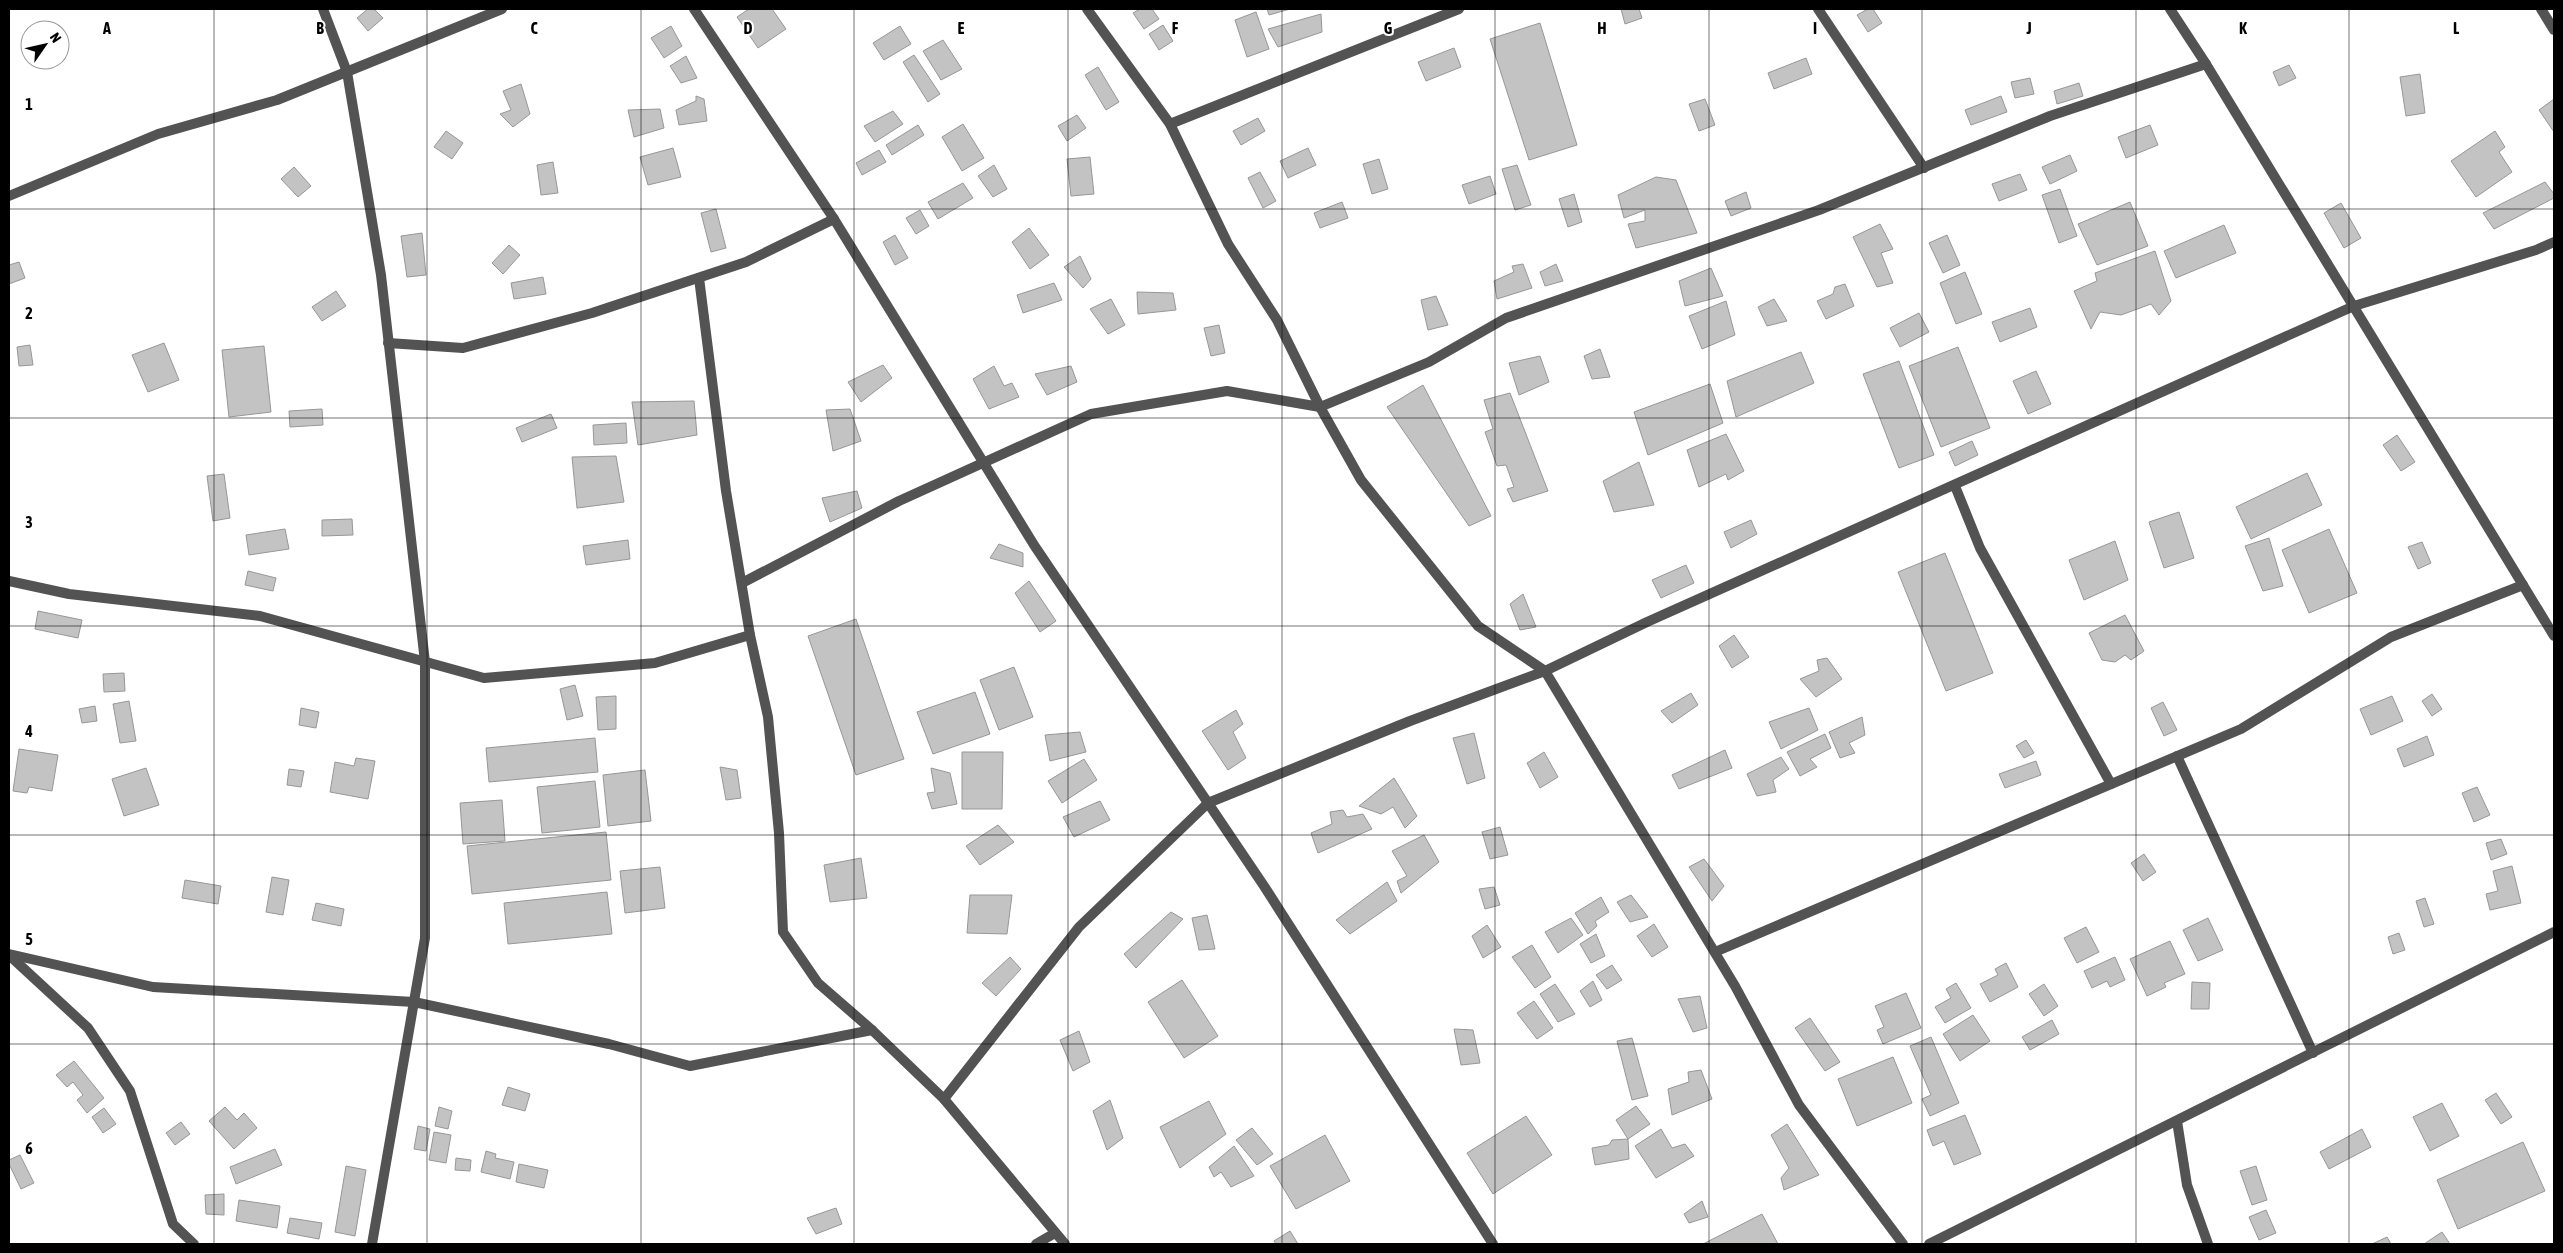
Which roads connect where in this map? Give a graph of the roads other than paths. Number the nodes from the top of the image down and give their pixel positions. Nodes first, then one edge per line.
1 (323, 9) edge
2 (502, 9) edge
3 (694, 9) edge
4 (1087, 9) edge
5 (1459, 9) edge
6 (1818, 9) edge
7 (2170, 9) edge
8 (2541, 9) edge
9 (2554, 30) edge
10 (2206, 64) junction
11 (347, 72) junction
12 (1170, 124) junction
13 (1924, 168) junction
14 (9, 196) edge
15 (834, 219) junction
16 (2554, 242) edge
17 (699, 278) junction
18 (2354, 306) junction
19 (388, 343) junction
20 (1320, 407) junction
21 (983, 462) junction
22 (1954, 486) junction
23 (9, 581) edge
24 (742, 583) junction
25 (2523, 585) junction
26 (750, 635) junction
27 (2554, 636) edge
28 (425, 662) junction
29 (1545, 671) junction
30 (2177, 756) junction
31 (2111, 784) junction
32 (1208, 803) junction
33 (2554, 932) edge
34 (1715, 952) junction
35 (9, 954) edge
36 (414, 1002) junction
37 (872, 1030) junction
38 (2313, 1053) junction
39 (944, 1099) junction
40 (2177, 1121) junction
41 (1055, 1233) junction
42 (194, 1244) edge
43 (372, 1244) edge
44 (1036, 1244) edge
45 (1065, 1244) edge
46 (1493, 1244) edge
47 (1903, 1244) edge
48 (1930, 1244) edge
49 (2208, 1244) edge

1 - 11 street
2 - 11 street
3 - 15 street
4 - 12 street
5 - 12 street
6 - 13 street
7 - 10 street
8 - 9 street
10 - 13 street
10 - 18 street
11 - 14 street
11 - 19 street
12 - 20 street
13 - 20 street
15 - 17 street
15 - 21 street
16 - 18 street
17 - 19 street
17 - 24 street
18 - 22 street
18 - 25 street
19 - 28 street
20 - 21 street
20 - 29 street
21 - 24 street
21 - 32 street
22 - 29 street
22 - 31 street
23 - 28 street
24 - 26 street
25 - 27 street
25 - 30 street
26 - 28 street
26 - 37 street
28 - 36 street
29 - 32 street
29 - 34 street
30 - 31 street
30 - 38 street
31 - 34 street
32 - 39 street
32 - 46 street
33 - 38 street
34 - 47 street
35 - 36 street
35 - 42 street
36 - 37 street
36 - 43 street
37 - 39 street
38 - 40 street
39 - 41 street
40 - 48 street
40 - 49 street
41 - 44 street
41 - 45 street

